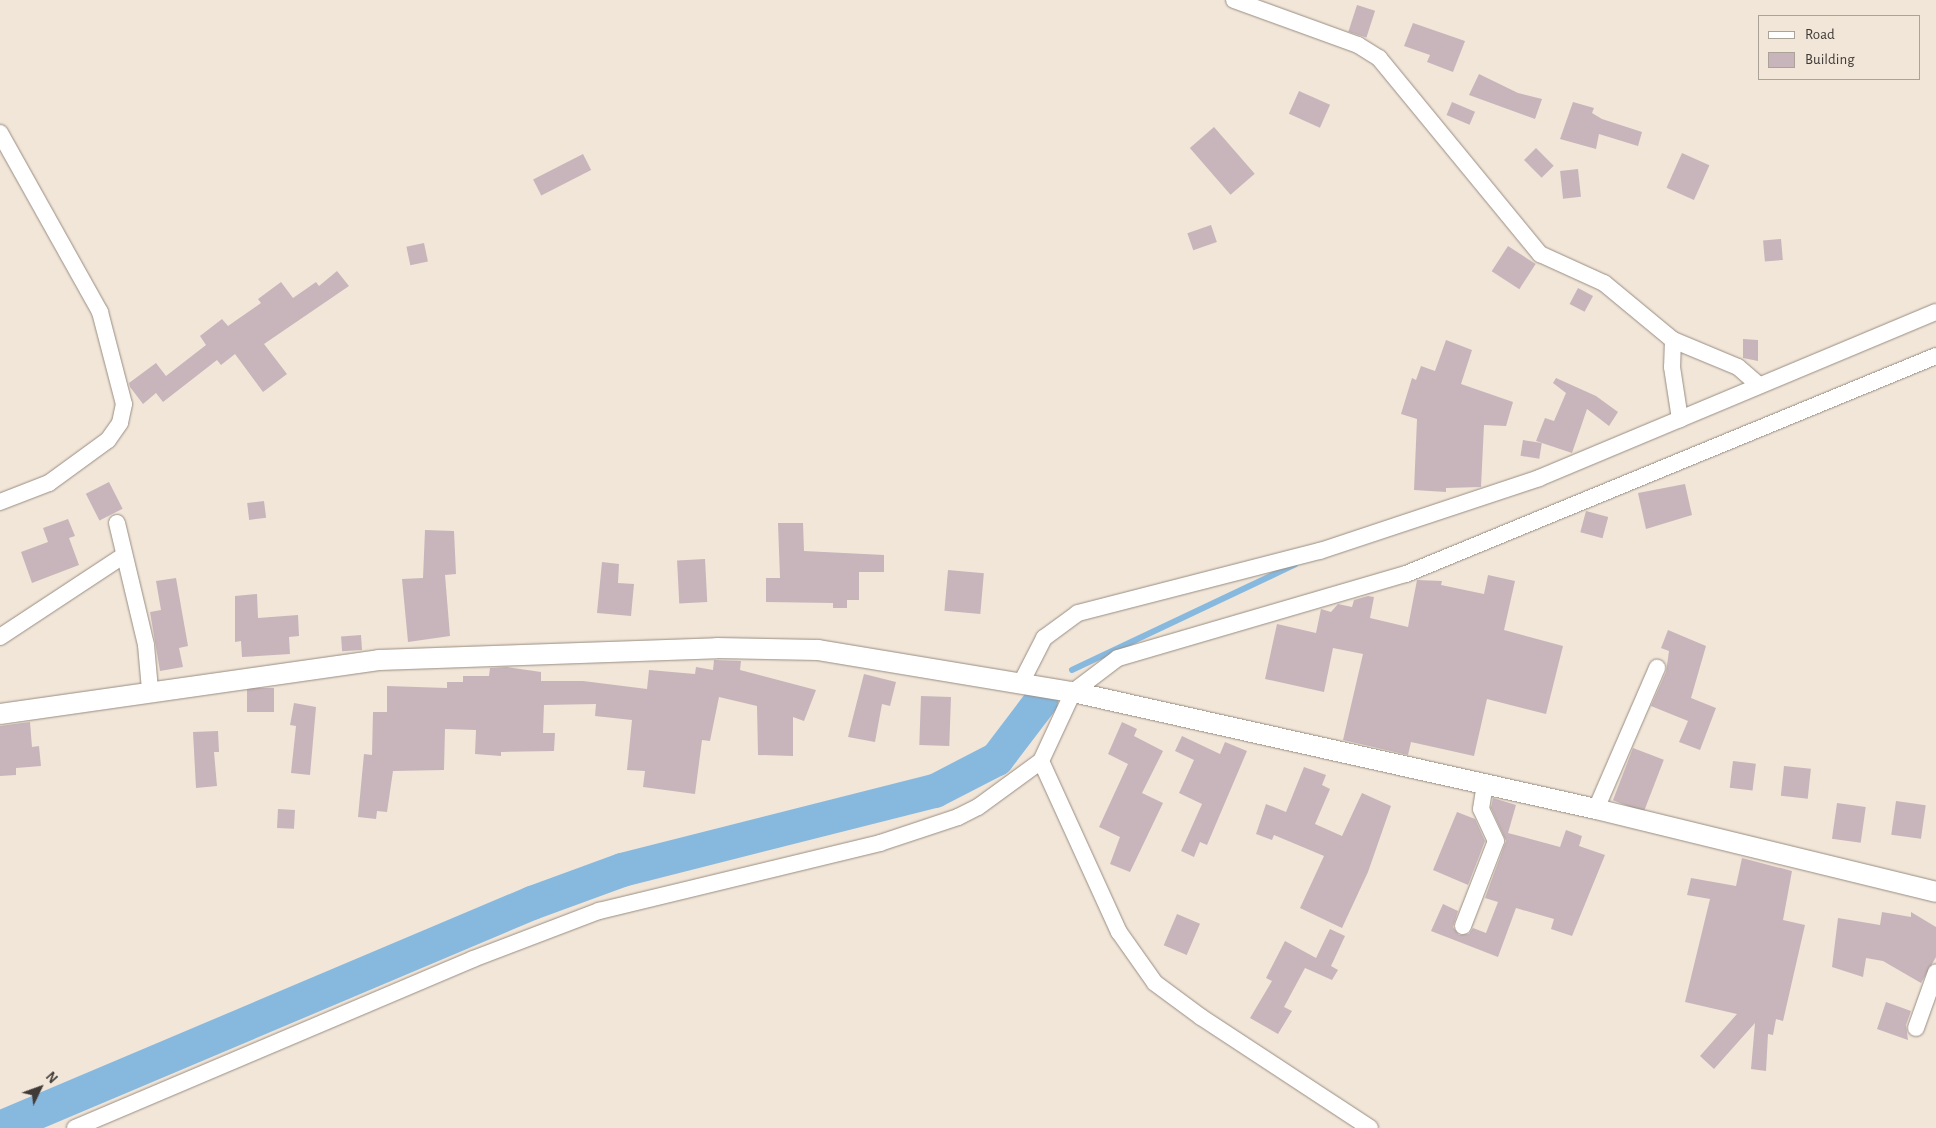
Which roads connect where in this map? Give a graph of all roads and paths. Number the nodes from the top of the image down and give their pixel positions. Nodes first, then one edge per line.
1 (1234, 0) edge
2 (0, 133) edge
3 (1936, 312) edge
4 (1673, 340) junction
5 (1936, 356) edge
6 (1759, 385) junction
7 (1680, 419) junction
8 (0, 502) edge
9 (117, 523) dead end
10 (123, 556) junction
11 (0, 637) edge
12 (1657, 668) dead end
13 (1021, 683) junction
14 (150, 690) junction
15 (1073, 692) junction
16 (0, 714) edge
17 (1041, 761) junction
18 (1485, 784) junction
19 (1596, 809) junction
20 (1936, 892) edge
21 (1463, 926) dead end
22 (1936, 972) edge
23 (1916, 1028) dead end
24 (75, 1128) edge
25 (1370, 1128) edge

1 - 4 street
2 - 8 street
3 - 6 street
4 - 6 street
4 - 7 street
5 - 15 street
6 - 7 street
7 - 13 street
9 - 10 street
10 - 11 street
10 - 14 street
12 - 19 street
13 - 14 street
13 - 15 street
14 - 16 street
15 - 17 street
15 - 18 street
17 - 24 street
17 - 25 street
18 - 19 street
18 - 21 street
19 - 20 street
22 - 23 street

